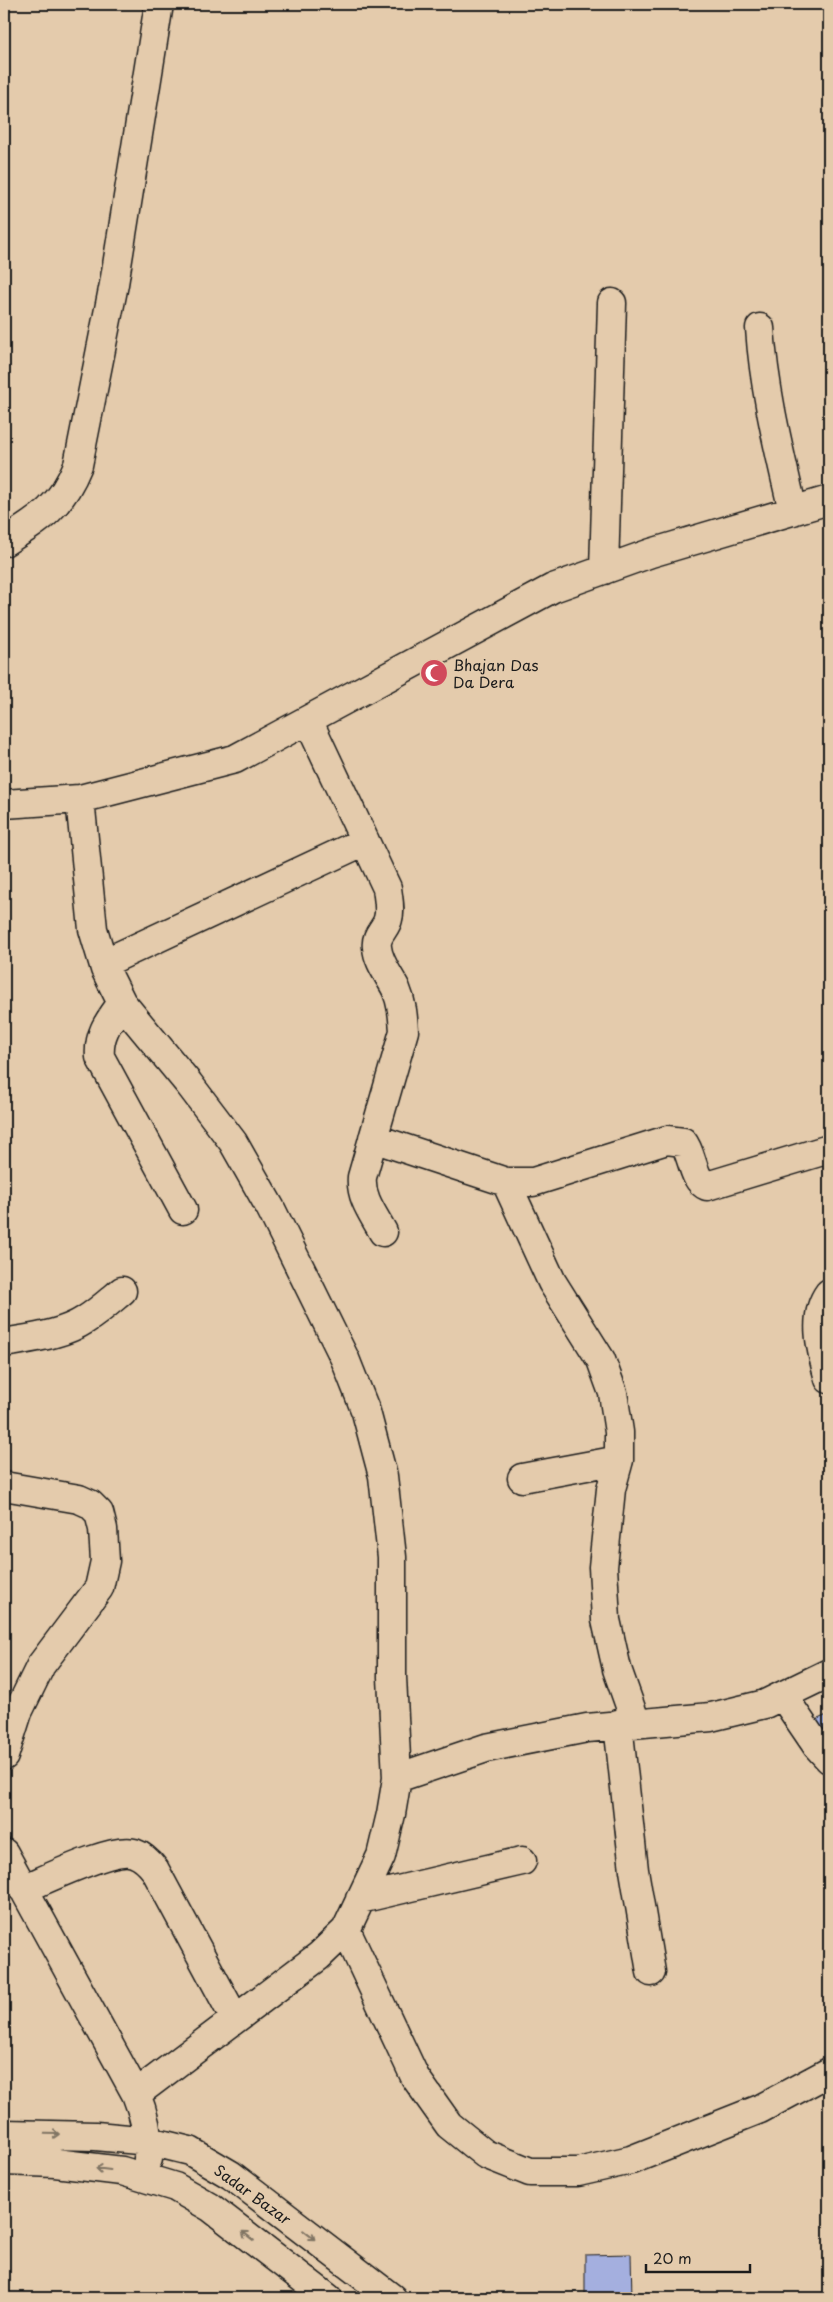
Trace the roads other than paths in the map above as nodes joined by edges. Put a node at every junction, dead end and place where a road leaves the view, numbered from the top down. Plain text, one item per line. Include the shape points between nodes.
1 (159, 4) edge
2 (612, 303) dead end
3 (760, 328) dead end
4 (829, 500) edge
5 (793, 511) junction
6 (4, 542) edge
7 (604, 570) junction
8 (308, 720) junction
9 (80, 799) junction
10 (4, 804) edge
11 (365, 841) junction
12 (104, 964) junction
13 (122, 1003) junction
14 (373, 1138) junction
15 (829, 1149) edge
16 (506, 1182) junction
17 (183, 1210) dead end
18 (383, 1232) dead end
19 (122, 1291) dead end
20 (829, 1293) edge
21 (4, 1344) edge
22 (829, 1379) edge
23 (619, 1460) junction
24 (522, 1478) dead end
25 (4, 1486) edge
26 (829, 1673) edge
27 (783, 1696) junction
28 (627, 1724) junction
29 (4, 1756) edge
30 (829, 1759) edge
31 (397, 1778) junction
32 (4, 1853) edge
33 (522, 1861) dead end
34 (23, 1889) junction
35 (360, 1899) junction
36 (346, 1930) junction
37 (651, 1972) dead end
38 (235, 2019) junction
39 (829, 2072) edge
40 (136, 2094) junction
41 (4, 2134) edge
42 (149, 2142) junction
43 (4, 2161) edge
44 (147, 2178) junction
45 (328, 2298) edge
46 (392, 2298) edge

1 - 6 street via 114,284 78,465 68,489 53,507 35,523
2 - 7 street
3 - 5 street via 767,395
4 - 5 street
5 - 7 street
7 - 8 street via 553,588
8 - 9 street via 235,759
8 - 11 street
9 - 10 street
9 - 12 street via 93,929
11 - 12 street
11 - 14 street via 387,888 388,920 376,945 403,1010 404,1031
12 - 13 street
13 - 17 street via 104,1030 99,1043 100,1057
13 - 31 street via 233,1142 271,1209 345,1359 366,1412 383,1476 392,1557 392,1677
14 - 16 street
14 - 18 street via 361,1187
15 - 16 street via 707,1186 699,1180 689,1148 683,1142 667,1140 533,1182
16 - 23 street via 552,1282 602,1360 614,1401
19 - 21 street via 85,1320 68,1328
20 - 22 street via 819,1320
23 - 24 street
23 - 28 street via 611,1489 603,1567 606,1620
25 - 29 street via 79,1499 90,1504 99,1513 105,1561 99,1588 41,1665 18,1712
26 - 27 street
27 - 28 street via 766,1704 711,1717
27 - 30 street
28 - 31 street via 587,1728 486,1748
28 - 37 street via 634,1870
31 - 35 street via 381,1856
32 - 34 street
33 - 35 street
34 - 38 street via 108,1854 133,1852 147,1860
34 - 40 street
35 - 36 street
36 - 38 street via 319,1956
36 - 39 street via 415,2077 449,2125 485,2154 530,2172 578,2172 631,2160 760,2109
38 - 40 street
40 - 42 street via 144,2113
41 -> 42 street, Sadar Bazar via 96,2136
42 - 44 street
42 -> 46 street, Sadar Bazar via 190,2151 231,2174
44 -> 43 street via 122,2171 65,2164
45 -> 44 street via 210,2207 175,2187

